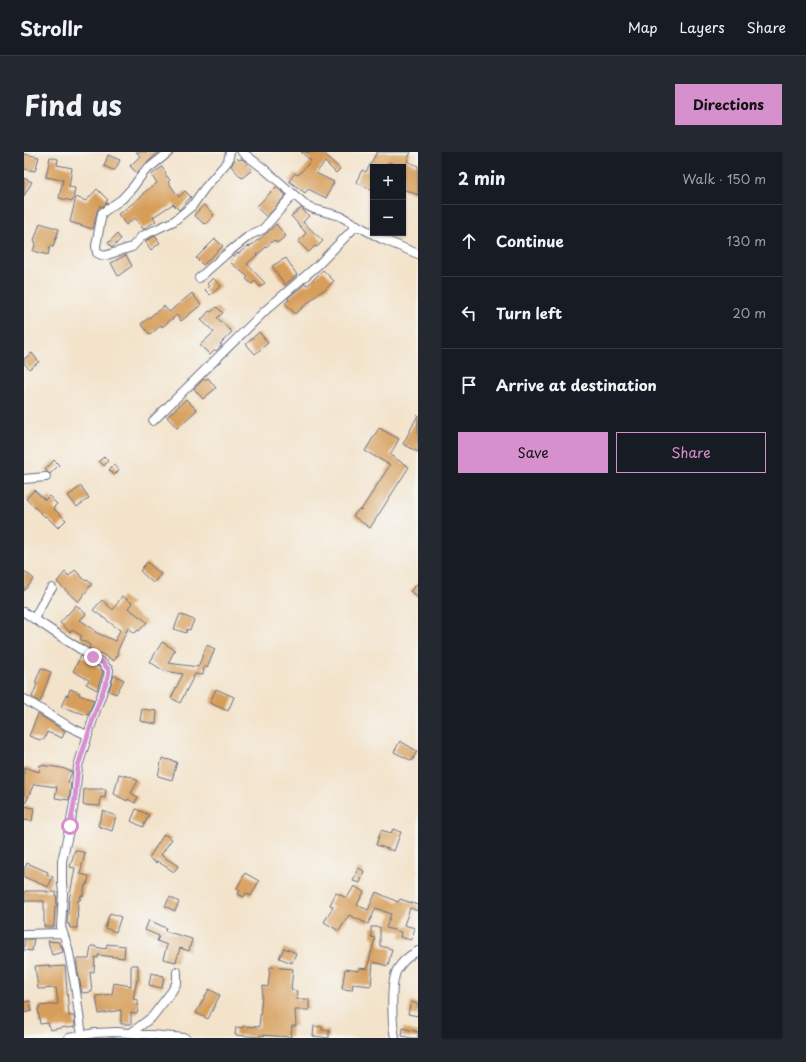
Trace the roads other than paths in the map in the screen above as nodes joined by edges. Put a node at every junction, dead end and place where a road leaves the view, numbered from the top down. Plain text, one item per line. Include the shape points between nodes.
1 (169, 152) edge
2 (230, 152) edge
3 (242, 152) edge
4 (252, 155) edge
5 (293, 195) junction
6 (357, 225) junction
7 (418, 254) edge
8 (199, 278) dead end
9 (153, 421) dead end
10 (46, 477) dead end
11 (24, 479) edge
12 (52, 588) dead end
13 (24, 612) edge
14 (34, 619) junction
15 (24, 700) edge
16 (87, 735) junction
17 (24, 934) edge
18 (62, 934) junction
19 (418, 951) edge
20 (177, 972) dead end
21 (131, 1034) junction
22 (82, 1036) junction
23 (69, 1038) edge
24 (185, 1038) edge
25 (395, 1038) edge

1 - 2 street via 144,172 122,199 102,213 97,253 104,256 132,247 142,236 174,221 192,206 228,161
3 - 4 street
4 - 5 street
5 - 6 street via 314,209 340,216
5 - 8 street via 263,228 246,238
6 - 7 street
6 - 9 street
10 - 11 street
12 - 14 street
13 - 14 street
14 - 16 street via 102,662 109,670
15 - 16 street
16 - 18 street via 78,766 75,798 62,861
17 - 18 street
18 - 22 street via 68,948
19 - 25 street via 403,962 395,976 392,1006
20 - 21 street via 177,982 172,991 152,1017
21 - 22 street via 117,1032
21 - 24 street
22 - 23 street

